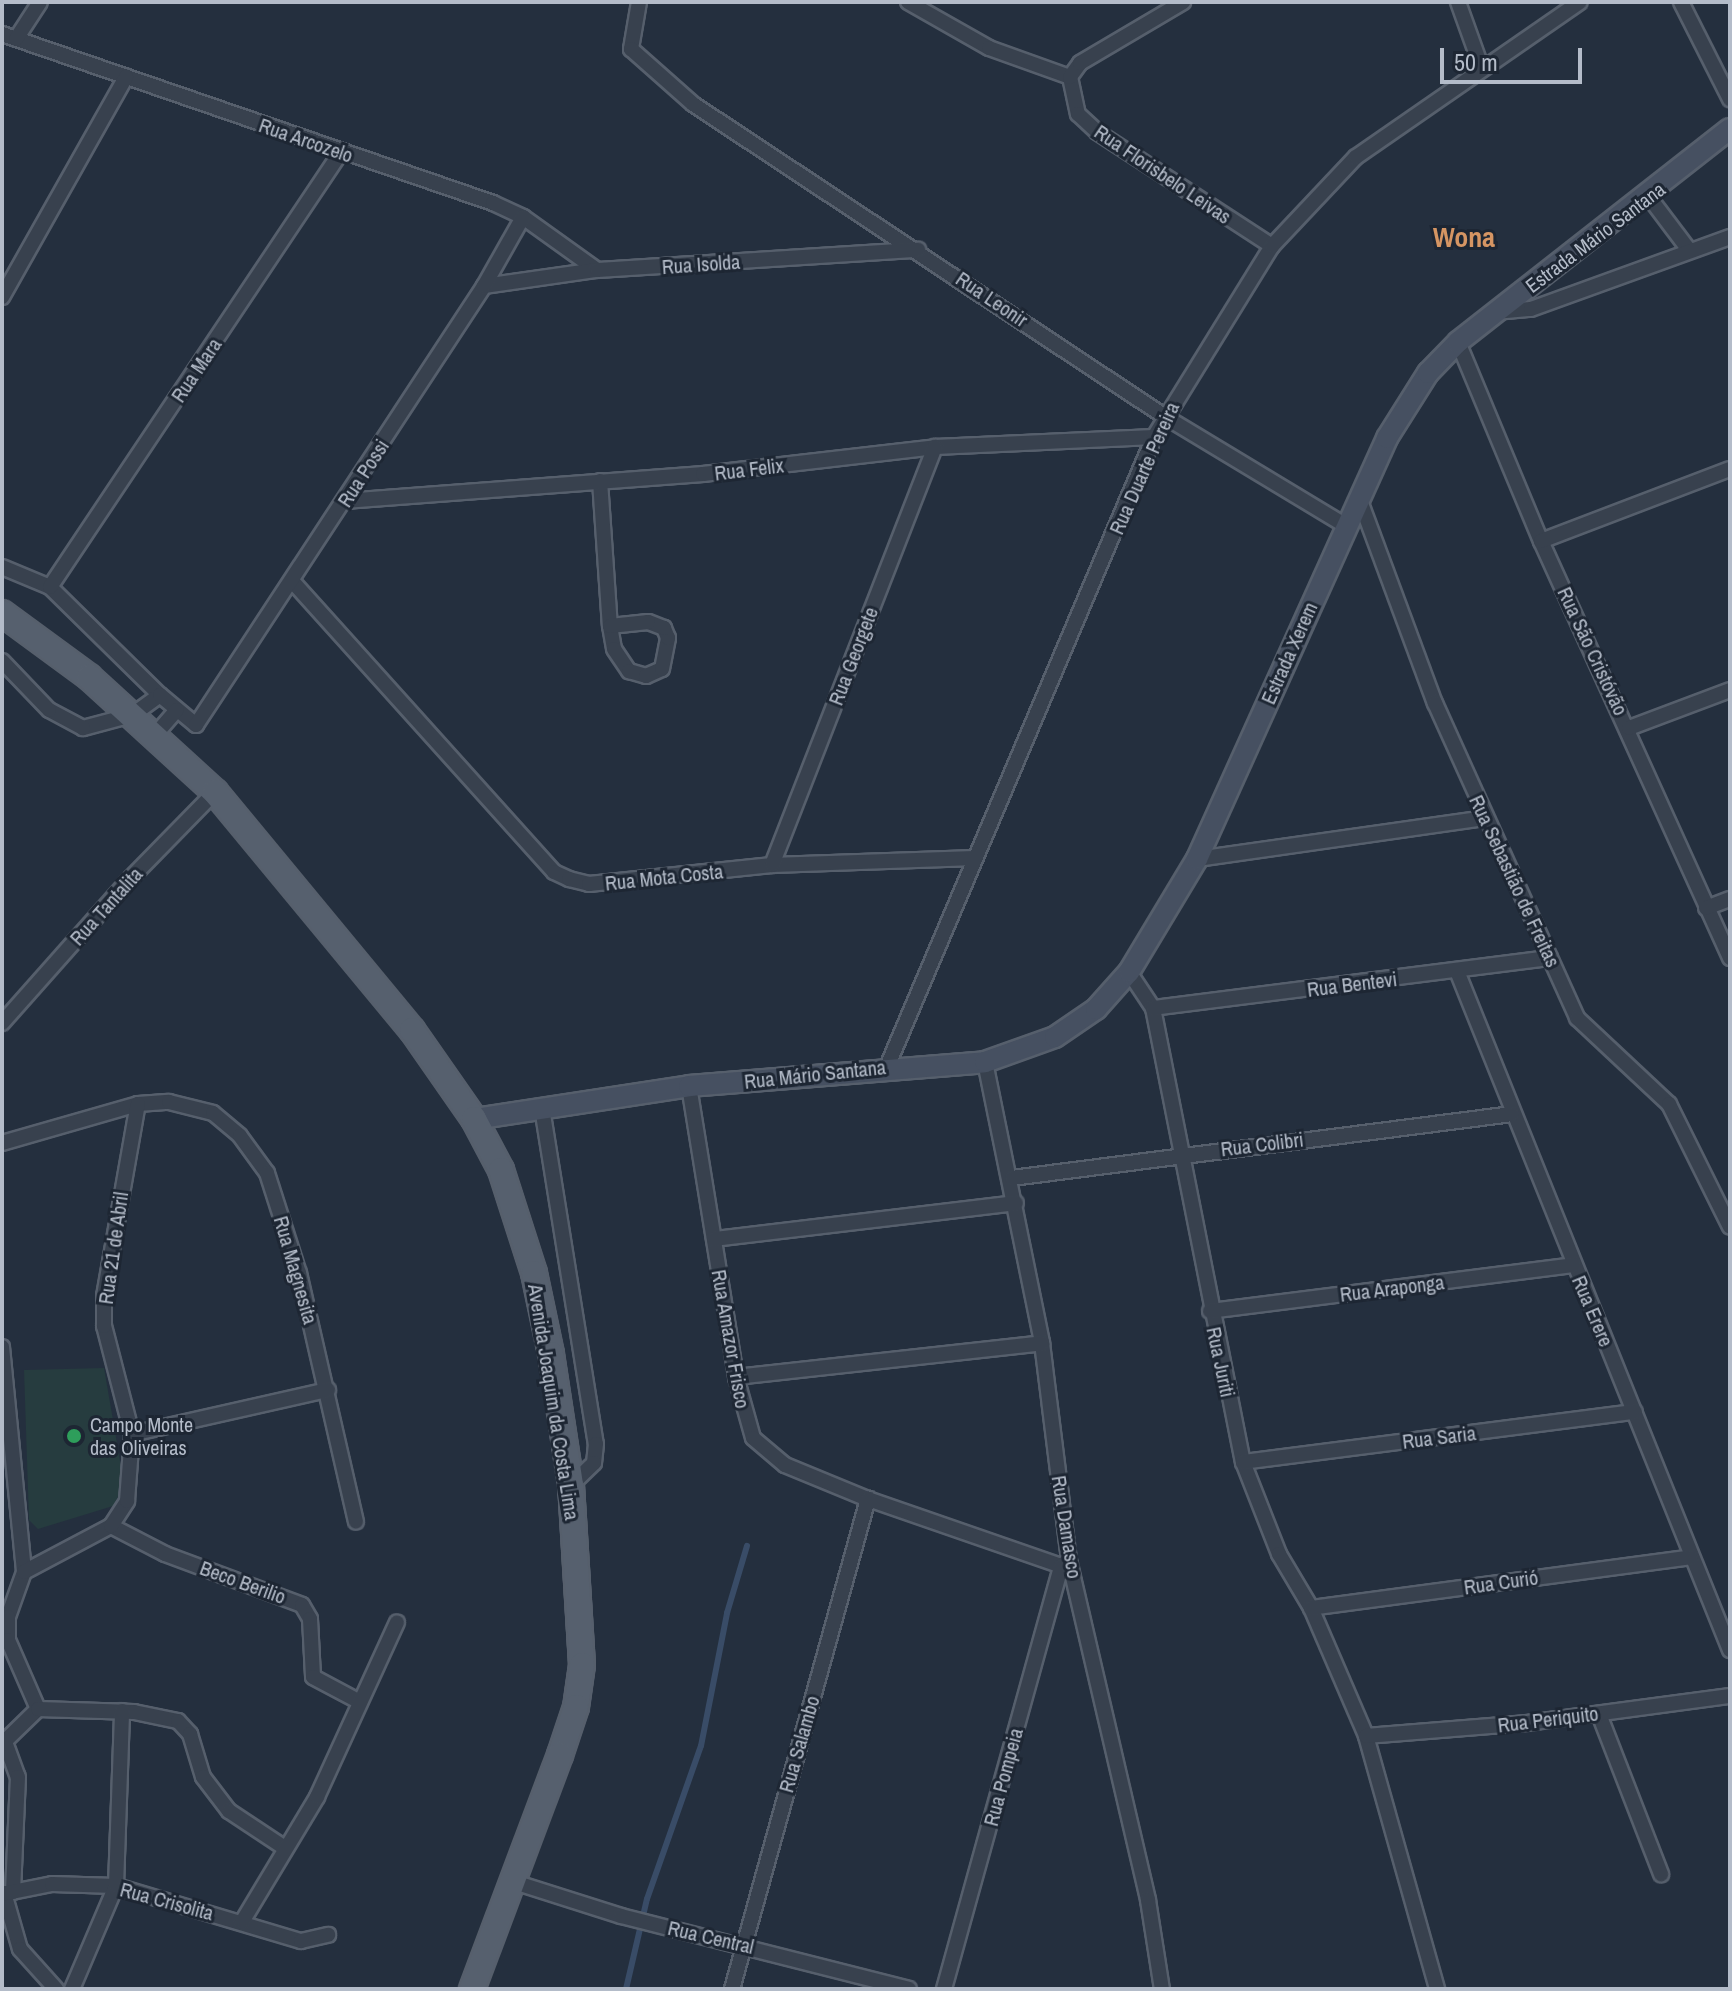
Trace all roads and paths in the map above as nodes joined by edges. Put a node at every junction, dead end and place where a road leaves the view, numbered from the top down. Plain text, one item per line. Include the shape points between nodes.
1 (40, 2) edge
2 (639, 2) edge
3 (908, 2) edge
4 (1183, 2) edge
5 (1458, 2) edge
6 (1580, 2) edge
7 (1681, 2) edge
8 (9, 37) edge
9 (1482, 69) junction
10 (126, 77) junction
11 (1070, 77) junction
12 (1730, 99) edge
13 (1730, 129) edge
14 (341, 152) junction
15 (1649, 197) junction
16 (523, 217) junction
17 (1730, 237) edge
18 (1272, 246) junction
19 (918, 250) junction
20 (1689, 250) junction
21 (597, 270) junction
22 (484, 286) junction
23 (2, 297) edge
24 (1495, 312) junction
25 (1458, 342) junction
26 (1164, 416) junction
27 (1154, 437) junction
28 (935, 447) junction
29 (1730, 469) edge
30 (600, 481) junction
31 (1359, 498) junction
32 (345, 501) junction
33 (1346, 526) junction
34 (1541, 541) junction
35 (2, 567) edge
36 (293, 582) junction
37 (50, 587) junction
38 (2, 613) edge
39 (610, 626) junction
40 (3, 664) edge
41 (1730, 690) edge
42 (160, 695) junction
43 (177, 710) junction
44 (132, 715) junction
45 (1629, 728) junction
46 (155, 735) junction
47 (215, 792) junction
48 (1486, 818) junction
49 (975, 858) junction
50 (1197, 859) junction
51 (772, 865) junction
52 (1730, 899) edge
53 (1706, 908) junction
54 (1550, 958) junction
55 (1730, 958) edge
56 (1457, 971) junction
57 (1129, 972) junction
58 (1153, 1008) junction
59 (2, 1023) edge
60 (985, 1062) junction
61 (887, 1067) junction
62 (689, 1086) junction
63 (138, 1104) junction
64 (542, 1108) junction
65 (1512, 1114) junction
66 (474, 1119) junction
67 (2, 1143) edge
68 (1184, 1153) junction
69 (1012, 1178) junction
70 (1016, 1203) junction
71 (1730, 1227) edge
72 (714, 1239) junction
73 (1574, 1265) junction
74 (1210, 1311) junction
75 (1042, 1343) junction
76 (2, 1347) edge
77 (736, 1377) junction
78 (328, 1390) junction
79 (1635, 1412) junction
80 (132, 1434) junction
81 (1243, 1462) junction
82 (571, 1485) junction
83 (868, 1499) junction
84 (356, 1522) dead end
85 (111, 1526) junction
86 (1691, 1557) junction
87 (1065, 1563) junction
88 (24, 1572) junction
89 (1311, 1608) junction
90 (397, 1622) dead end
91 (1730, 1650) edge
92 (1730, 1696) edge
93 (360, 1702) junction
94 (38, 1709) junction
95 (122, 1711) junction
96 (1599, 1714) junction
97 (1366, 1736) junction
98 (4, 1743) edge
99 (285, 1848) junction
100 (1661, 1874) dead end
101 (514, 1882) junction
102 (116, 1886) junction
103 (6, 1893) edge
104 (242, 1922) junction
105 (328, 1935) dead end
106 (743, 1944) junction
107 (56, 1989) edge
108 (72, 1989) edge
109 (472, 1989) edge
110 (732, 1989) edge
111 (909, 1989) edge
112 (944, 1989) edge
113 (1162, 1989) edge
114 (1437, 1989) edge

1 - 8 street
2 - 19 street, Rua Leonir via 631,43 644,64 754,146
3 - 11 street via 989,48
4 - 11 street via 1080,63
5 - 9 street
6 - 9 street, Rua Duarte Pereira
7 - 12 street
8 - 10 street, Rua Arcozelo
9 - 18 street, Rua Duarte Pereira via 1356,157
10 - 14 street, Rua Arcozelo
10 - 23 street
11 - 18 street, Rua Florisbelo Leivas via 1078,114 1097,132
13 - 15 street, Estrada Mário Santana
14 - 16 street, Rua Arcozelo
14 - 37 street, Rua Mara
15 - 20 street
15 - 24 street, Estrada Mário Santana
16 - 21 street, Rua Arcozelo
16 - 22 street, Rua Possi
17 - 20 street
18 - 26 street, Rua Duarte Pereira
19 - 21 street, Rua Isolda
19 - 26 street, Rua Leonir
20 - 24 street via 1531,309
21 - 22 street, Rua Isolda
22 - 32 street, Rua Possi
24 - 25 street, Estrada Mário Santana
25 - 31 street, Estrada Xerem via 1407,403
25 - 34 street, Rua São Cristóvão
26 - 27 street, Rua Duarte Pereira
26 - 33 street, Rua Leonir
27 - 28 street, Rua Felix
27 - 49 street, Rua Duarte Pereira
28 - 30 street, Rua Felix
28 - 51 street, Rua Georgete
29 - 34 street
30 - 32 street, Rua Felix
30 - 39 street
31 - 33 street, Estrada Xerem
31 - 48 street, Rua Sebastião de Freitas via 1435,703
32 - 36 street, Rua Possi
33 - 50 street, Estrada Xerem
34 - 45 street, Rua São Cristóvão
35 - 37 street
36 - 43 street, Rua Possi via 196,725
36 - 51 street, Rua Mota Costa via 554,872 589,884
37 - 42 street
38 - 44 main road, Avenida Joaquim da Costa Lima
39 - 39 street via 614,649 629,671 646,676 662,669 668,638 664,628 648,622
40 - 44 street via 49,710 83,728
41 - 45 street
42 - 43 street
42 - 44 street
43 - 46 street
44 - 46 main road, Avenida Joaquim da Costa Lima
45 - 53 street, Rua São Cristóvão
46 - 47 main road, Avenida Joaquim da Costa Lima
47 - 59 street, Rua Tantalita
47 - 66 main road, Avenida Joaquim da Costa Lima via 412,1030
48 - 50 street
48 - 54 street, Rua Sebastião de Freitas
49 - 51 street, Rua Mota Costa
49 - 61 street, Rua Duarte Pereira
50 - 57 street, Estrada Xerem
52 - 53 street
53 - 55 street, Rua São Cristóvão
54 - 56 street, Rua Bentevi
54 - 71 street, Rua Sebastião de Freitas via 1577,1018 1669,1104
56 - 58 street, Rua Bentevi
56 - 65 street, Rua Erere
57 - 58 street, Rua Juriti
57 - 60 street, Rua Mário Santana via 1075,1025 1033,1047
58 - 68 street, Rua Juriti
60 - 61 street, Rua Mário Santana
60 - 69 street, Rua Damasco
61 - 62 street, Rua Mário Santana
62 - 64 street, Rua Mário Santana
62 - 72 street, Rua Amazor Frisco
63 - 67 street, Rua Magnesita
63 - 78 street, Rua Magnesita via 192,1104 213,1113 240,1136 267,1173
63 - 80 street, Rua 21 de Abril via 104,1296 104,1326
64 - 66 street, Rua Mário Santana
64 - 82 street via 596,1444 594,1463
65 - 68 street, Rua Colibri
65 - 73 street, Rua Erere
66 - 82 main road, Avenida Joaquim da Costa Lima via 501,1170 534,1273
68 - 69 street, Rua Colibri
68 - 74 street, Rua Juriti
69 - 70 street, Rua Damasco
70 - 72 street
70 - 75 street, Rua Damasco
72 - 77 street, Rua Amazor Frisco
73 - 74 street, Rua Araponga
73 - 79 street, Rua Erere
74 - 81 street, Rua Juriti
75 - 77 street
75 - 87 street, Rua Damasco
76 - 88 street
77 - 83 street, Rua Amazor Frisco via 746,1424 762,1449 785,1465
78 - 80 street
78 - 84 street, Rua Magnesita
79 - 81 street, Rua Saria
79 - 86 street, Rua Erere
80 - 85 street, Rua 21 de Abril via 127,1501
81 - 89 street, Rua Juriti via 1279,1554
82 - 101 main road, Avenida Joaquim da Costa Lima via 580,1679 568,1731
83 - 87 street, Rua Amazor Frisco
83 - 106 street, Rua Salambo
85 - 88 street
85 - 93 street, Beco Berilio via 165,1554 302,1605 310,1619 313,1677
86 - 89 street, Rua Curió
86 - 91 street, Rua Erere
87 - 112 street, Rua Pompeia
87 - 113 street, Rua Damasco via 1148,1900
88 - 94 street via 8,1617 8,1640
89 - 97 street, Rua Juriti
90 - 93 street
92 - 96 street, Rua Periquito
93 - 99 street via 317,1797
94 - 95 street
94 - 98 street
95 - 99 street via 160,1716 186,1727 203,1777 229,1811
95 - 102 street
96 - 97 street, Rua Periquito
96 - 100 street
97 - 114 street
98 - 103 street via 18,1777
99 - 104 street
101 - 106 street, Rua Central via 621,1916
101 - 109 main road, Avenida Joaquim da Costa Lima
102 - 103 street, Rua Crisolita via 52,1884
102 - 104 street, Rua Crisolita
102 - 108 street
103 - 107 street via 20,1949
104 - 105 street, Rua Crisolita via 301,1941
106 - 110 street, Rua Salambo
106 - 111 street, Rua Central

